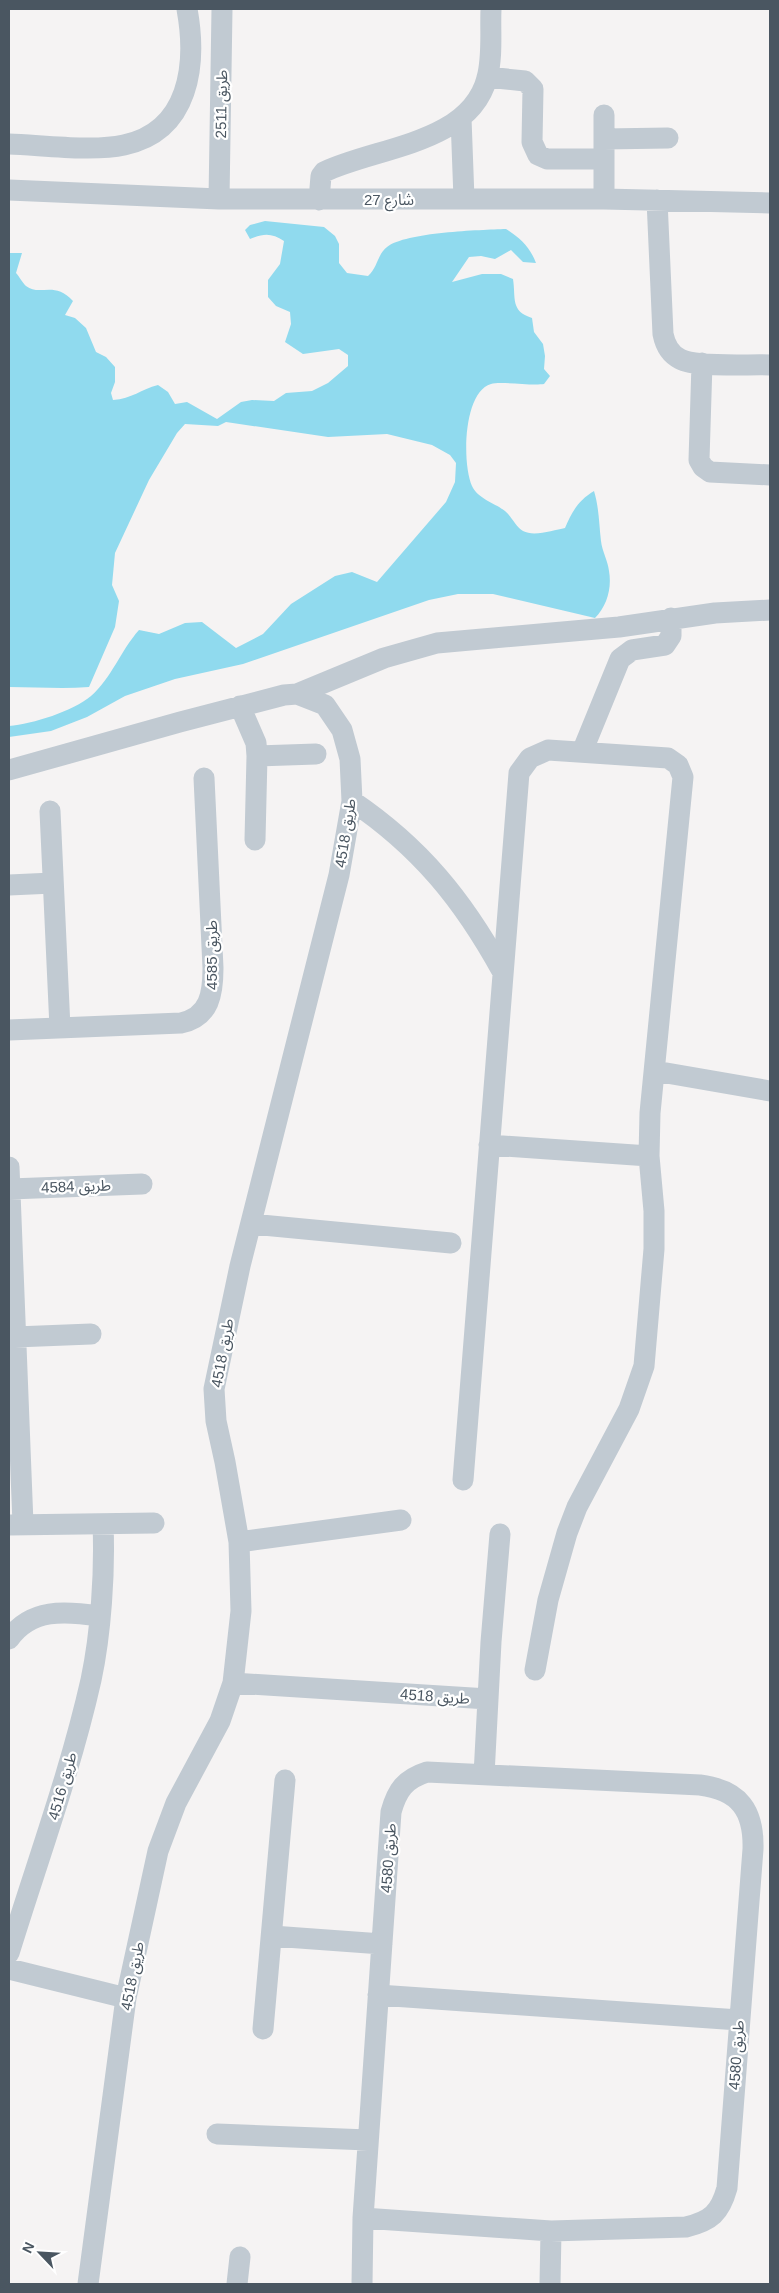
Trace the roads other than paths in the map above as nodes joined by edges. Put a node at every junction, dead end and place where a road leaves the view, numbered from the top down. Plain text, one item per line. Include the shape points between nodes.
1 (187, 9) edge
2 (222, 9) edge
3 (491, 9) edge
4 (487, 77) junction
5 (604, 115) dead end
6 (461, 118) junction
7 (668, 138) dead end
8 (9, 144) edge
9 (604, 149) junction
10 (9, 190) edge
11 (219, 199) junction
12 (464, 199) junction
13 (604, 199) junction
14 (319, 200) junction
15 (657, 200) junction
16 (770, 203) edge
17 (702, 363) junction
18 (770, 364) edge
19 (770, 475) edge
20 (770, 610) edge
21 (671, 618) junction
22 (297, 694) junction
23 (240, 706) junction
24 (582, 752) junction
25 (316, 754) dead end
26 (258, 756) junction
27 (9, 770) edge
28 (204, 778) dead end
29 (352, 801) junction
30 (50, 811) dead end
31 (255, 840) dead end
32 (53, 883) junction
33 (9, 885) edge
34 (502, 971) junction
35 (60, 1028) junction
36 (9, 1030) edge
37 (655, 1071) junction
38 (770, 1091) edge
39 (489, 1145) junction
40 (650, 1156) junction
41 (9, 1167) edge
42 (142, 1184) dead end
43 (10, 1188) edge
44 (251, 1224) junction
45 (451, 1243) dead end
46 (91, 1334) dead end
47 (15, 1337) junction
48 (463, 1480) dead end
49 (401, 1520) dead end
50 (154, 1523) dead end
51 (16, 1524) edge
52 (104, 1524) junction
53 (500, 1534) dead end
54 (239, 1542) junction
55 (100, 1616) junction
56 (9, 1639) edge
57 (535, 1670) dead end
58 (233, 1683) junction
59 (488, 1699) junction
60 (484, 1776) junction
61 (285, 1780) dead end
62 (272, 1936) junction
63 (382, 1944) junction
64 (9, 1954) edge
65 (9, 1969) edge
66 (378, 1995) junction
67 (126, 1998) junction
68 (739, 2020) junction
69 (263, 2029) dead end
70 (217, 2134) dead end
71 (368, 2140) junction
72 (363, 2218) junction
73 (551, 2231) junction
74 (240, 2257) dead end
75 (88, 2284) edge
76 (237, 2284) edge
77 (362, 2284) edge
78 (550, 2284) edge

1 - 8 street via 192,47 188,81 175,110 153,132 139,140 108,148
2 - 11 street, طريق 2511
3 - 4 street
4 - 6 street via 479,98
4 - 9 street via 525,81 533,89 532,142 538,155 547,159
5 - 9 street
6 - 12 street
6 - 14 street via 429,136 324,172
7 - 9 street
9 - 13 street
10 - 11 street, شارع 27
11 - 14 street, شارع 27
12 - 13 street, شارع 27
12 - 14 street, شارع 27
13 - 15 street, شارع 27
15 - 16 street, شارع 27
15 - 17 street via 665,342 680,359
17 - 18 street
17 - 19 street via 699,460 703,467 710,472
20 - 21 street
21 - 22 street via 619,627 437,643 384,658
21 - 24 street via 671,636 665,645 632,650 620,659
22 - 23 street, طريق 4518
22 - 29 street, طريق 4518 via 325,704 342,730 350,759
23 - 26 street via 256,743
23 - 27 street, طريق 4518
24 - 34 street via 557,749 538,752 519,773
24 - 37 street via 668,758 681,771
25 - 26 street
26 - 31 street
28 - 35 street, طريق 4585 via 213,968 210,1002 197,1017 181,1023
29 - 34 street via 384,823 430,868 470,917
29 - 44 street, طريق 4518 via 339,875
30 - 32 street
32 - 33 street
32 - 35 street
34 - 39 street
35 - 36 street, طريق 4585
37 - 38 street
37 - 40 street via 650,1113
39 - 40 street
39 - 48 street
40 - 57 street via 654,1249 644,1366 629,1408 577,1507 567,1533 548,1600
41 - 43 street
42 - 43 street, طريق 4584
43 - 47 street
44 - 45 street
44 - 54 street, طريق 4518 via 214,1389 216,1421
46 - 47 street
47 - 51 street
49 - 54 street
50 - 52 street
51 - 52 street
52 - 55 street, طريق 4516
53 - 59 street
54 - 58 street, طريق 4518 via 241,1611
55 - 56 street via 67,1612 46,1614 17,1628
55 - 64 street, طريق 4516 via 92,1678 53,1818
58 - 59 street, طريق 4518
58 - 67 street, طريق 4518 via 220,1721 165,1826
59 - 60 street
60 - 63 street, طريق 4580 via 426,1772 403,1784 395,1796 391,1812
60 - 68 street, طريق 4580 via 700,1785 726,1791 738,1799 748,1814 753,1831
61 - 62 street
62 - 63 street
62 - 69 street
63 - 66 street, طريق 4580
65 - 67 street
66 - 68 street
66 - 71 street, طريق 4580
67 - 75 street, طريق 4518
68 - 73 street, طريق 4580 via 727,2188 723,2203 714,2215 701,2224 686,2227
70 - 71 street
71 - 72 street, طريق 4580
72 - 73 street, طريق 4580
72 - 77 street, طريق 4580
73 - 78 street
74 - 76 street

